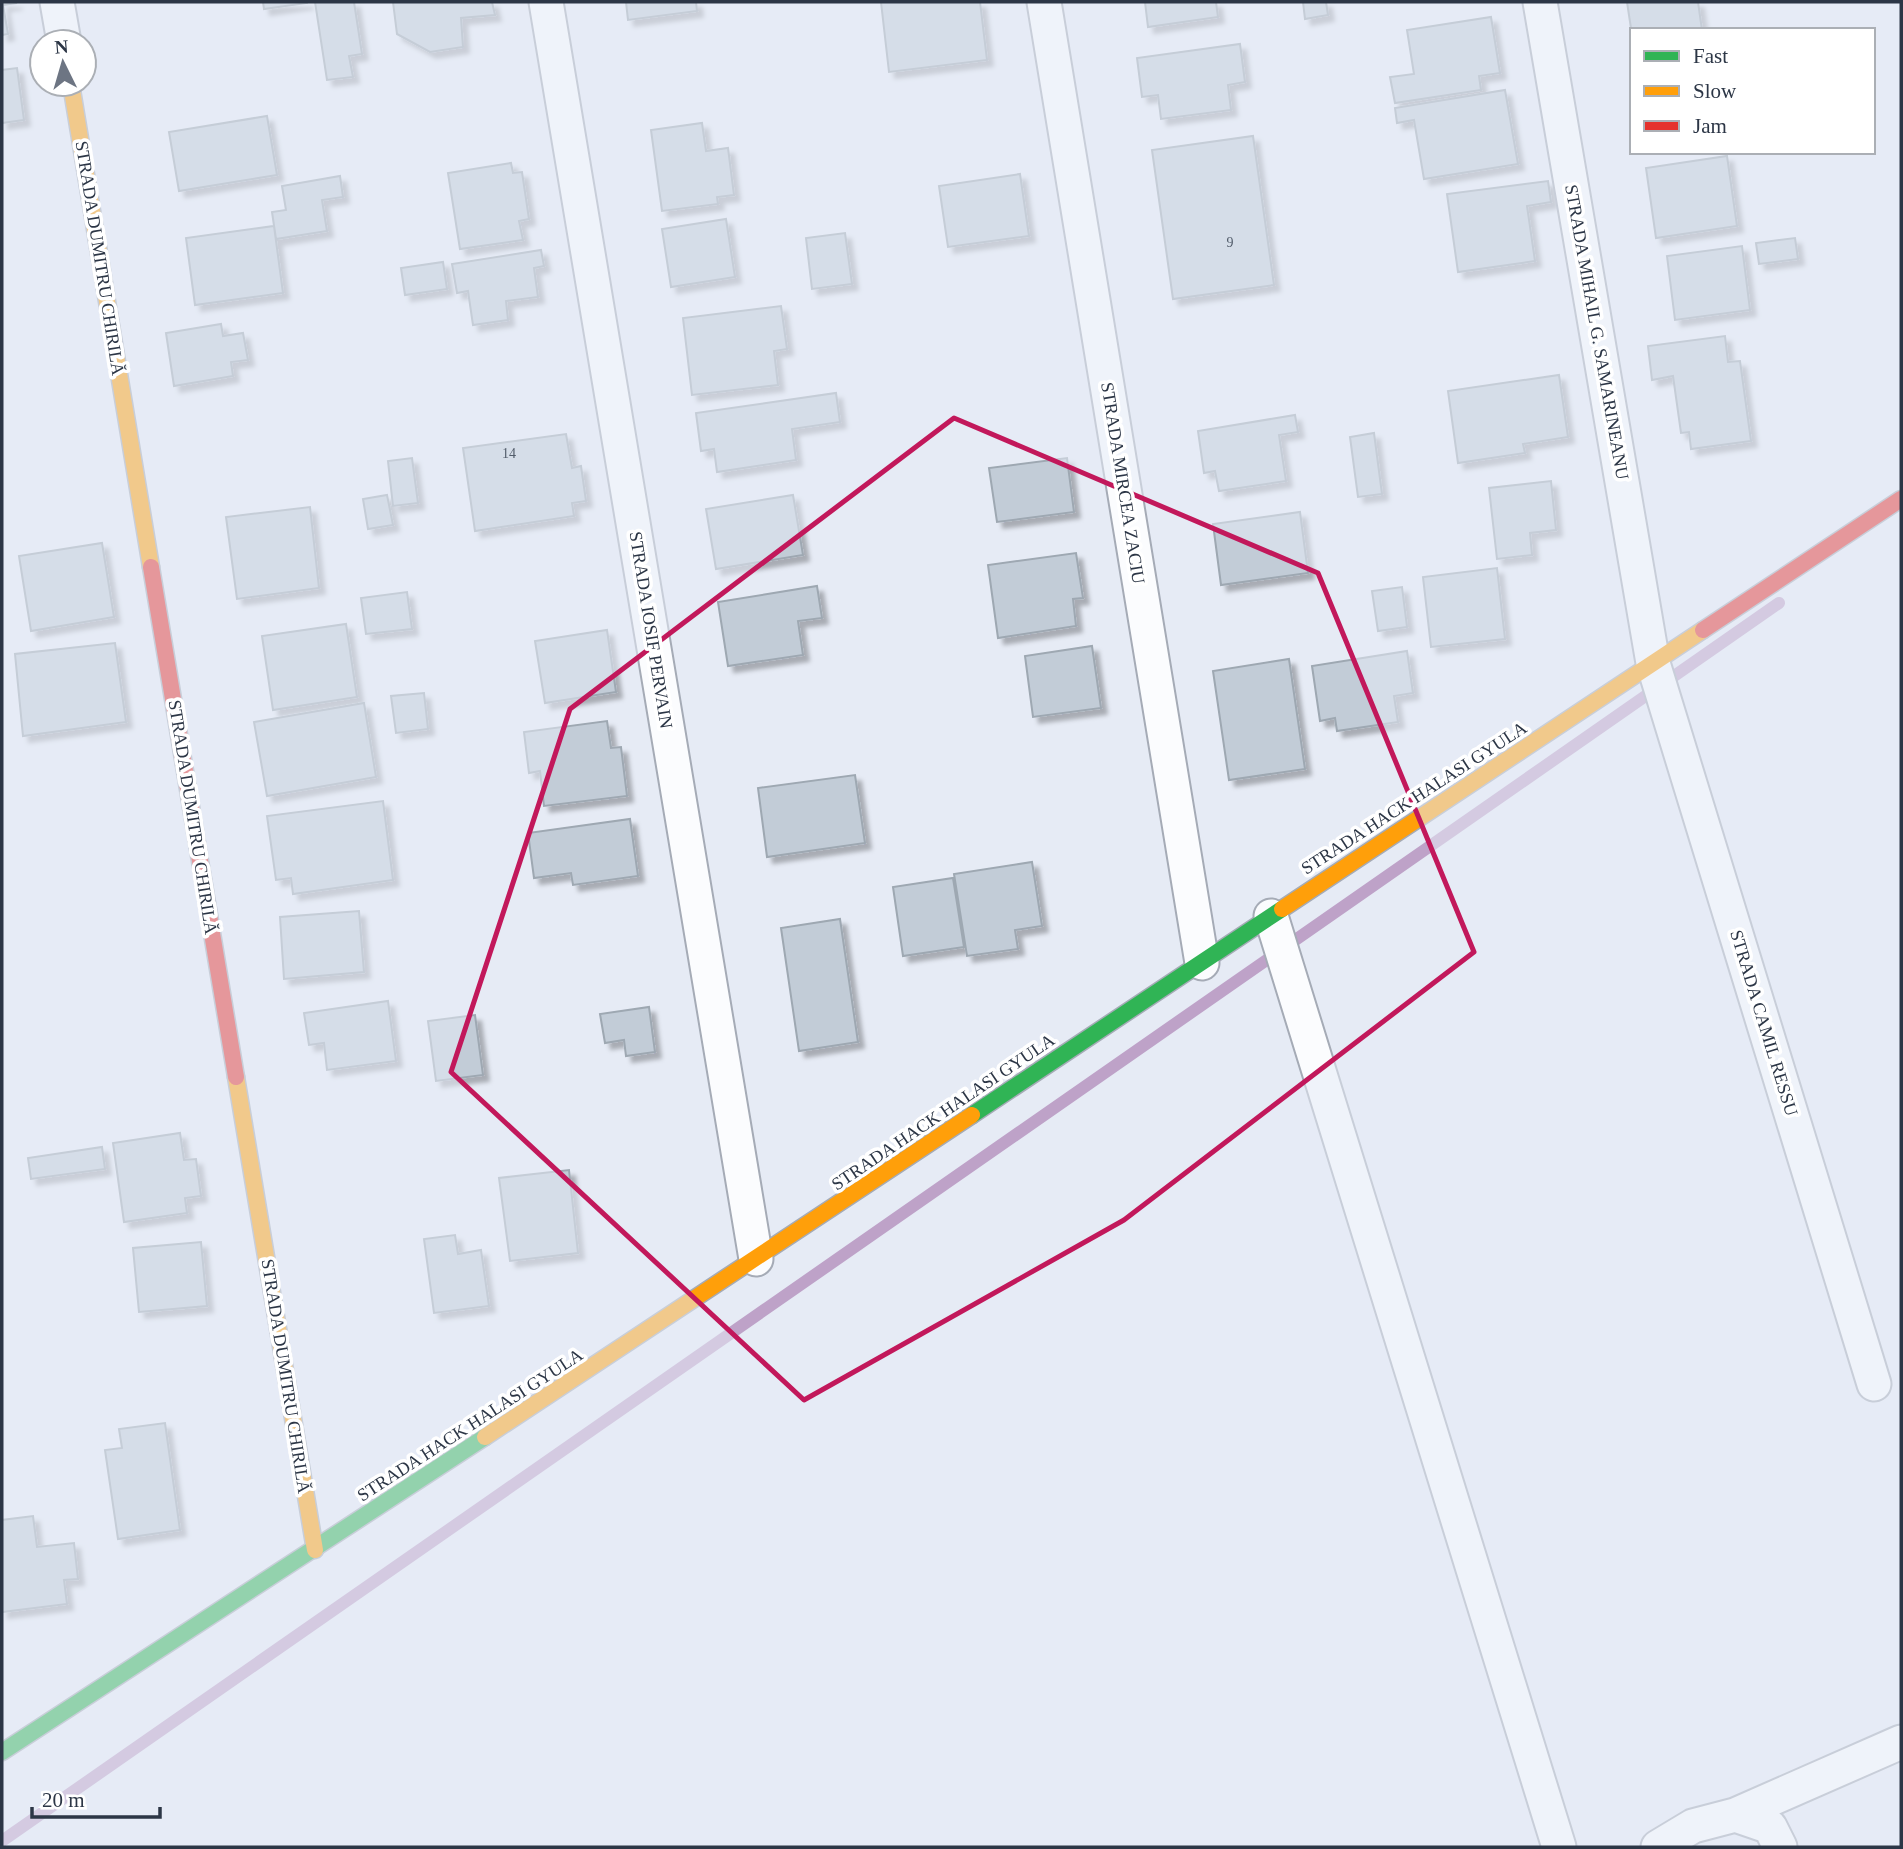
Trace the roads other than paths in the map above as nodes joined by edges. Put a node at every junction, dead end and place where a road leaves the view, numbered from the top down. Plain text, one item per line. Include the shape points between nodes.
1 (57, 2) edge
2 (546, 2) edge
3 (1044, 2) edge
4 (1540, 2) edge
5 (62, 28) edge
6 (73, 98) edge
7 (1901, 499) edge
8 (1653, 663) junction
9 (1271, 916) junction
10 (1202, 963) junction
11 (756, 1259) junction
12 (1874, 1384) dead end
13 (315, 1550) junction
14 (1901, 1742) edge
15 (2, 1752) edge
16 (1735, 1815) junction
17 (1559, 1847) edge
18 (1658, 1847) edge
19 (1780, 1847) edge

1 - 5 street
2 - 11 street, STRADA IOSIF PERVAIN
3 - 10 street, STRADA MIRCEA ZACIU
4 - 8 street, STRADA MIHAIL G. SAMARINEANU
6 - 13 street, STRADA DUMITRU CHIRILĂ
7 - 8 street, STRADA HACK HALASI GYULA
8 - 9 street, STRADA HACK HALASI GYULA
8 - 12 street, STRADA CAMIL RESSU
9 - 10 street, STRADA HACK HALASI GYULA
9 - 17 street
10 - 11 street, STRADA HACK HALASI GYULA
11 - 13 street, STRADA HACK HALASI GYULA
13 - 15 street, STRADA HACK HALASI GYULA
14 - 16 street
16 - 18 street via 1693,1826
16 - 19 street via 1770,1827

